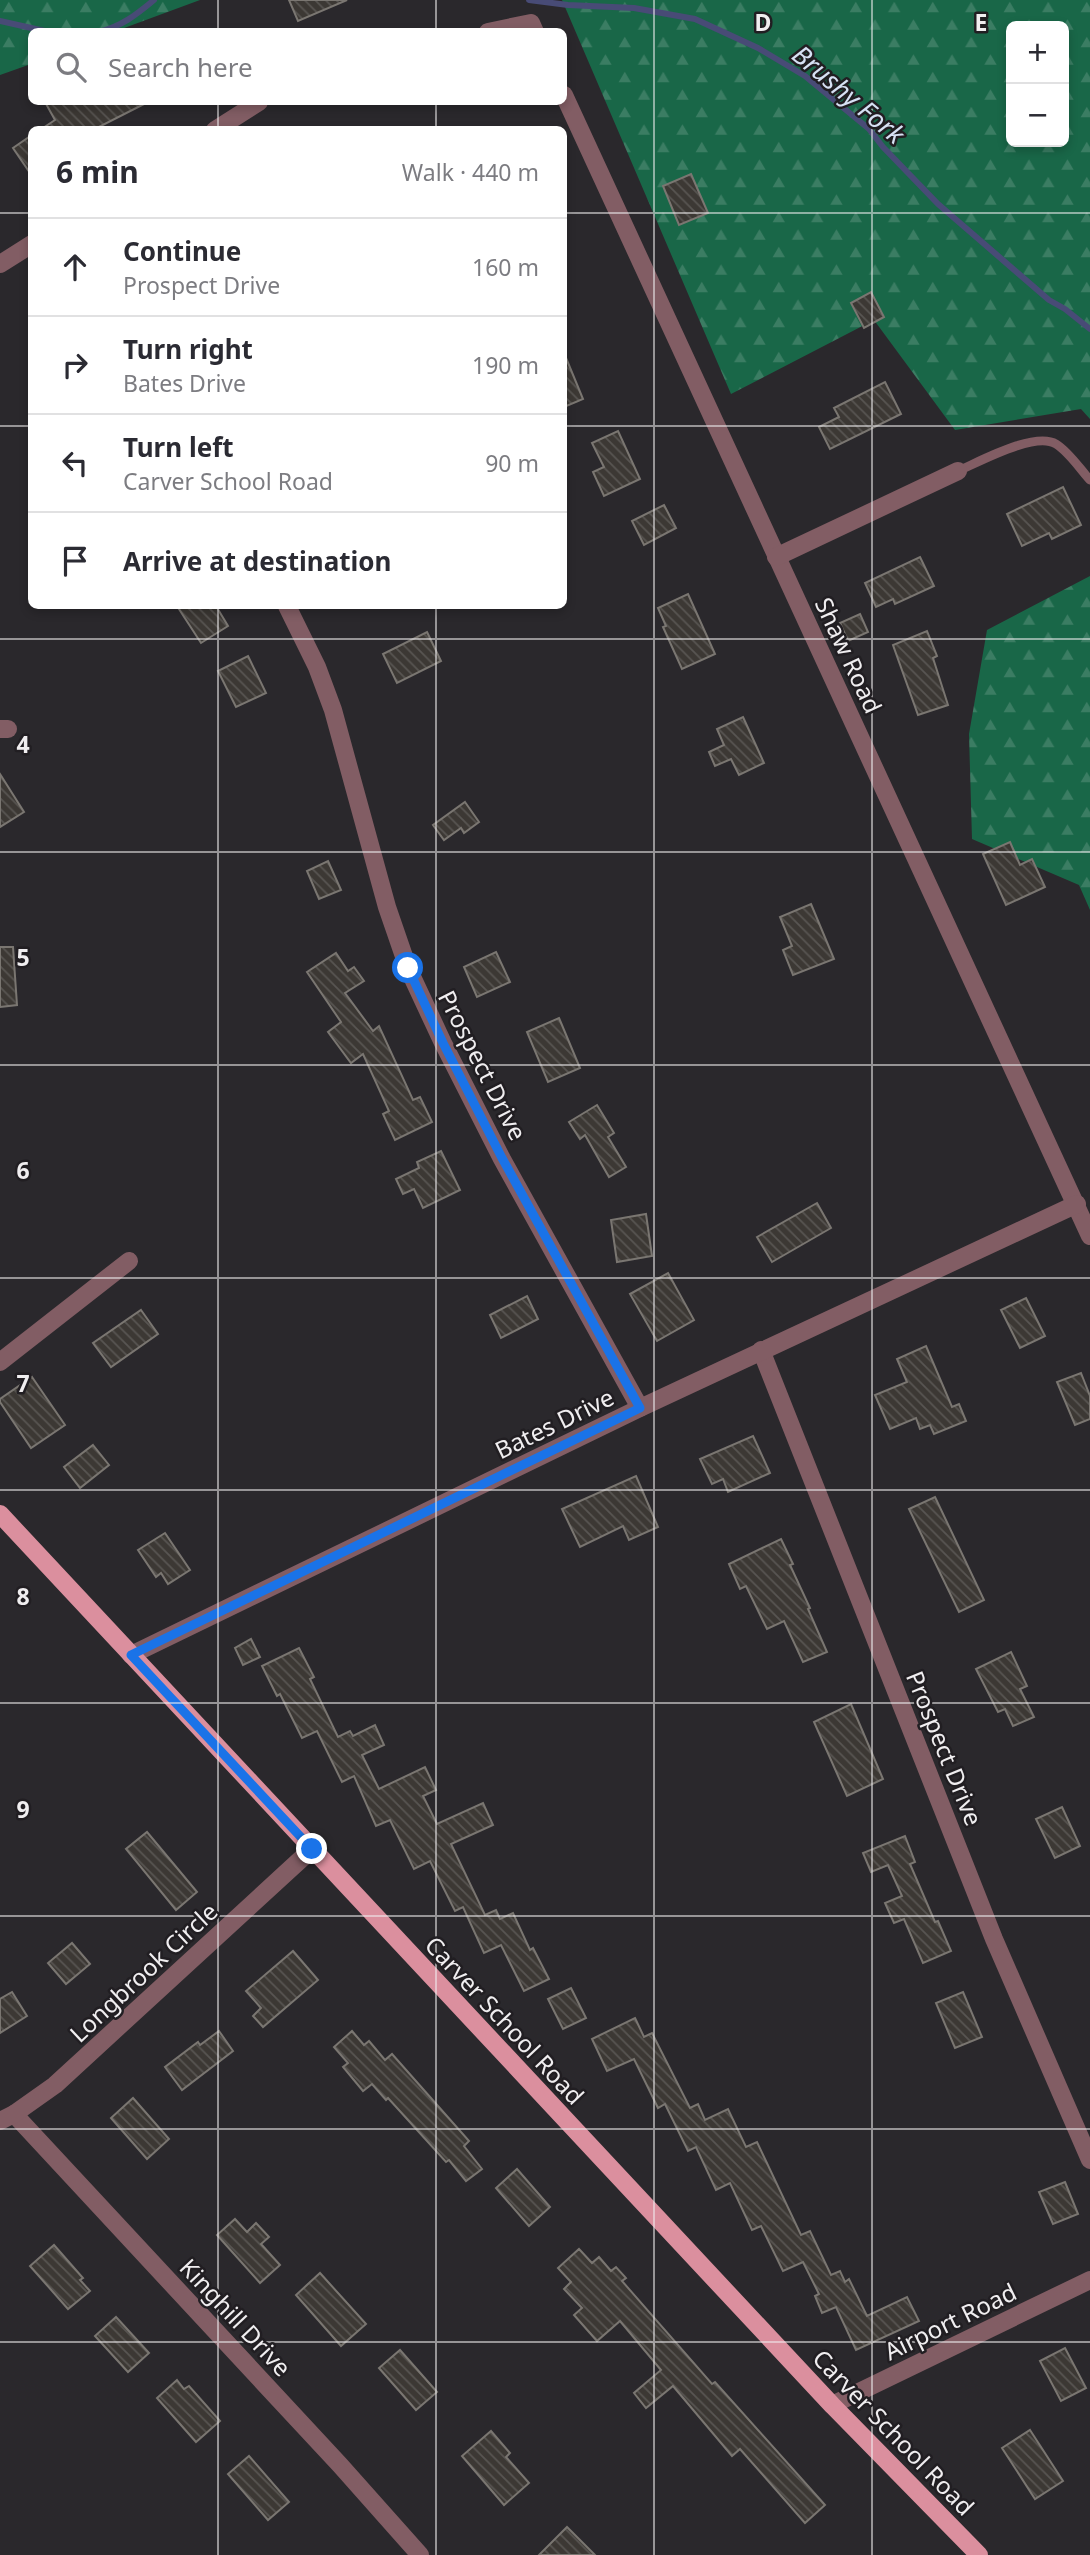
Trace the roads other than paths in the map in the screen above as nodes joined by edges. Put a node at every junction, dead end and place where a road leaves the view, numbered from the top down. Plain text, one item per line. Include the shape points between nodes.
1 (567, 101) edge
2 (254, 105) edge
3 (221, 126) edge
4 (28, 246) edge
5 (0, 264) edge
6 (958, 471) joint
7 (1090, 480) edge
8 (776, 557) junction
9 (288, 609) edge
10 (1077, 1204) junction
11 (1090, 1237) edge
12 (129, 1261) dead end
13 (761, 1350) junction
14 (0, 1362) edge
15 (640, 1408) junction
16 (0, 1514) edge
17 (131, 1655) junction
18 (312, 1849) junction
19 (7, 2118) edge
20 (1090, 2160) edge
21 (1090, 2280) edge
22 (831, 2405) junction
23 (420, 2555) edge
24 (979, 2555) edge

1 - 8 street, Shaw Road
2 - 3 street
4 - 5 street
6 - 7 lane via 1040,441 1053,442
6 - 8 street
8 - 10 street, Shaw Road
9 - 15 street, Prospect Drive via 333,710 408,968 502,1158
10 - 11 street, Shaw Road
10 - 13 street, Bates Drive
12 - 14 street
13 - 15 street, Bates Drive
13 - 20 street, Prospect Drive via 994,1939
15 - 17 street, Bates Drive
16 - 17 main road, Carver School Road
17 - 18 main road, Carver School Road
18 - 19 street, Longbrook Circle via 92,2053
18 - 22 main road, Carver School Road
19 - 23 street, Kinghill Drive via 340,2465
21 - 22 street, Airport Road
22 - 24 main road, Carver School Road

